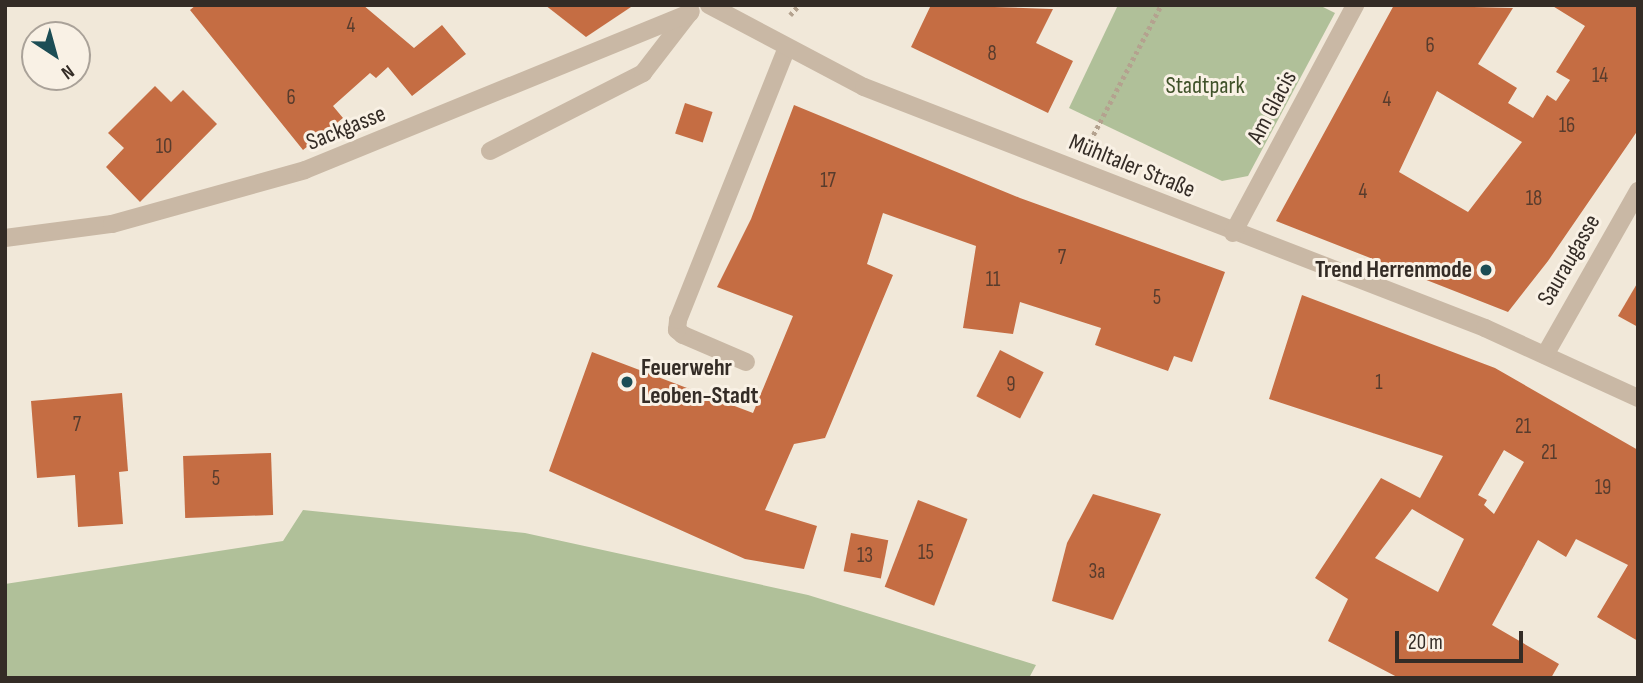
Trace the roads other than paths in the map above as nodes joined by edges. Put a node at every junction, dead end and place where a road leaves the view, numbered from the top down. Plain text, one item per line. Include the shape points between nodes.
1 (709, 5) edge
2 (1355, 5) edge
3 (692, 9) edge
4 (787, 48) junction
5 (491, 151) dead end
6 (1638, 191) edge
7 (1233, 233) junction
8 (5, 238) edge
9 (1545, 355) junction
10 (746, 362) dead end
11 (1638, 398) edge

1 - 4 street, Mühltaler Straße
2 - 7 street, Am Glacis
3 - 5 street, Sackgasse via 643,73
3 - 8 street, Sackgasse via 305,170 112,224
4 - 7 street, Mühltaler Straße via 864,87
4 - 10 street via 678,320 677,330 683,335
6 - 9 street, Sauraugasse
7 - 9 street, Mühltaler Straße
9 - 11 street, Mühltaler Straße

